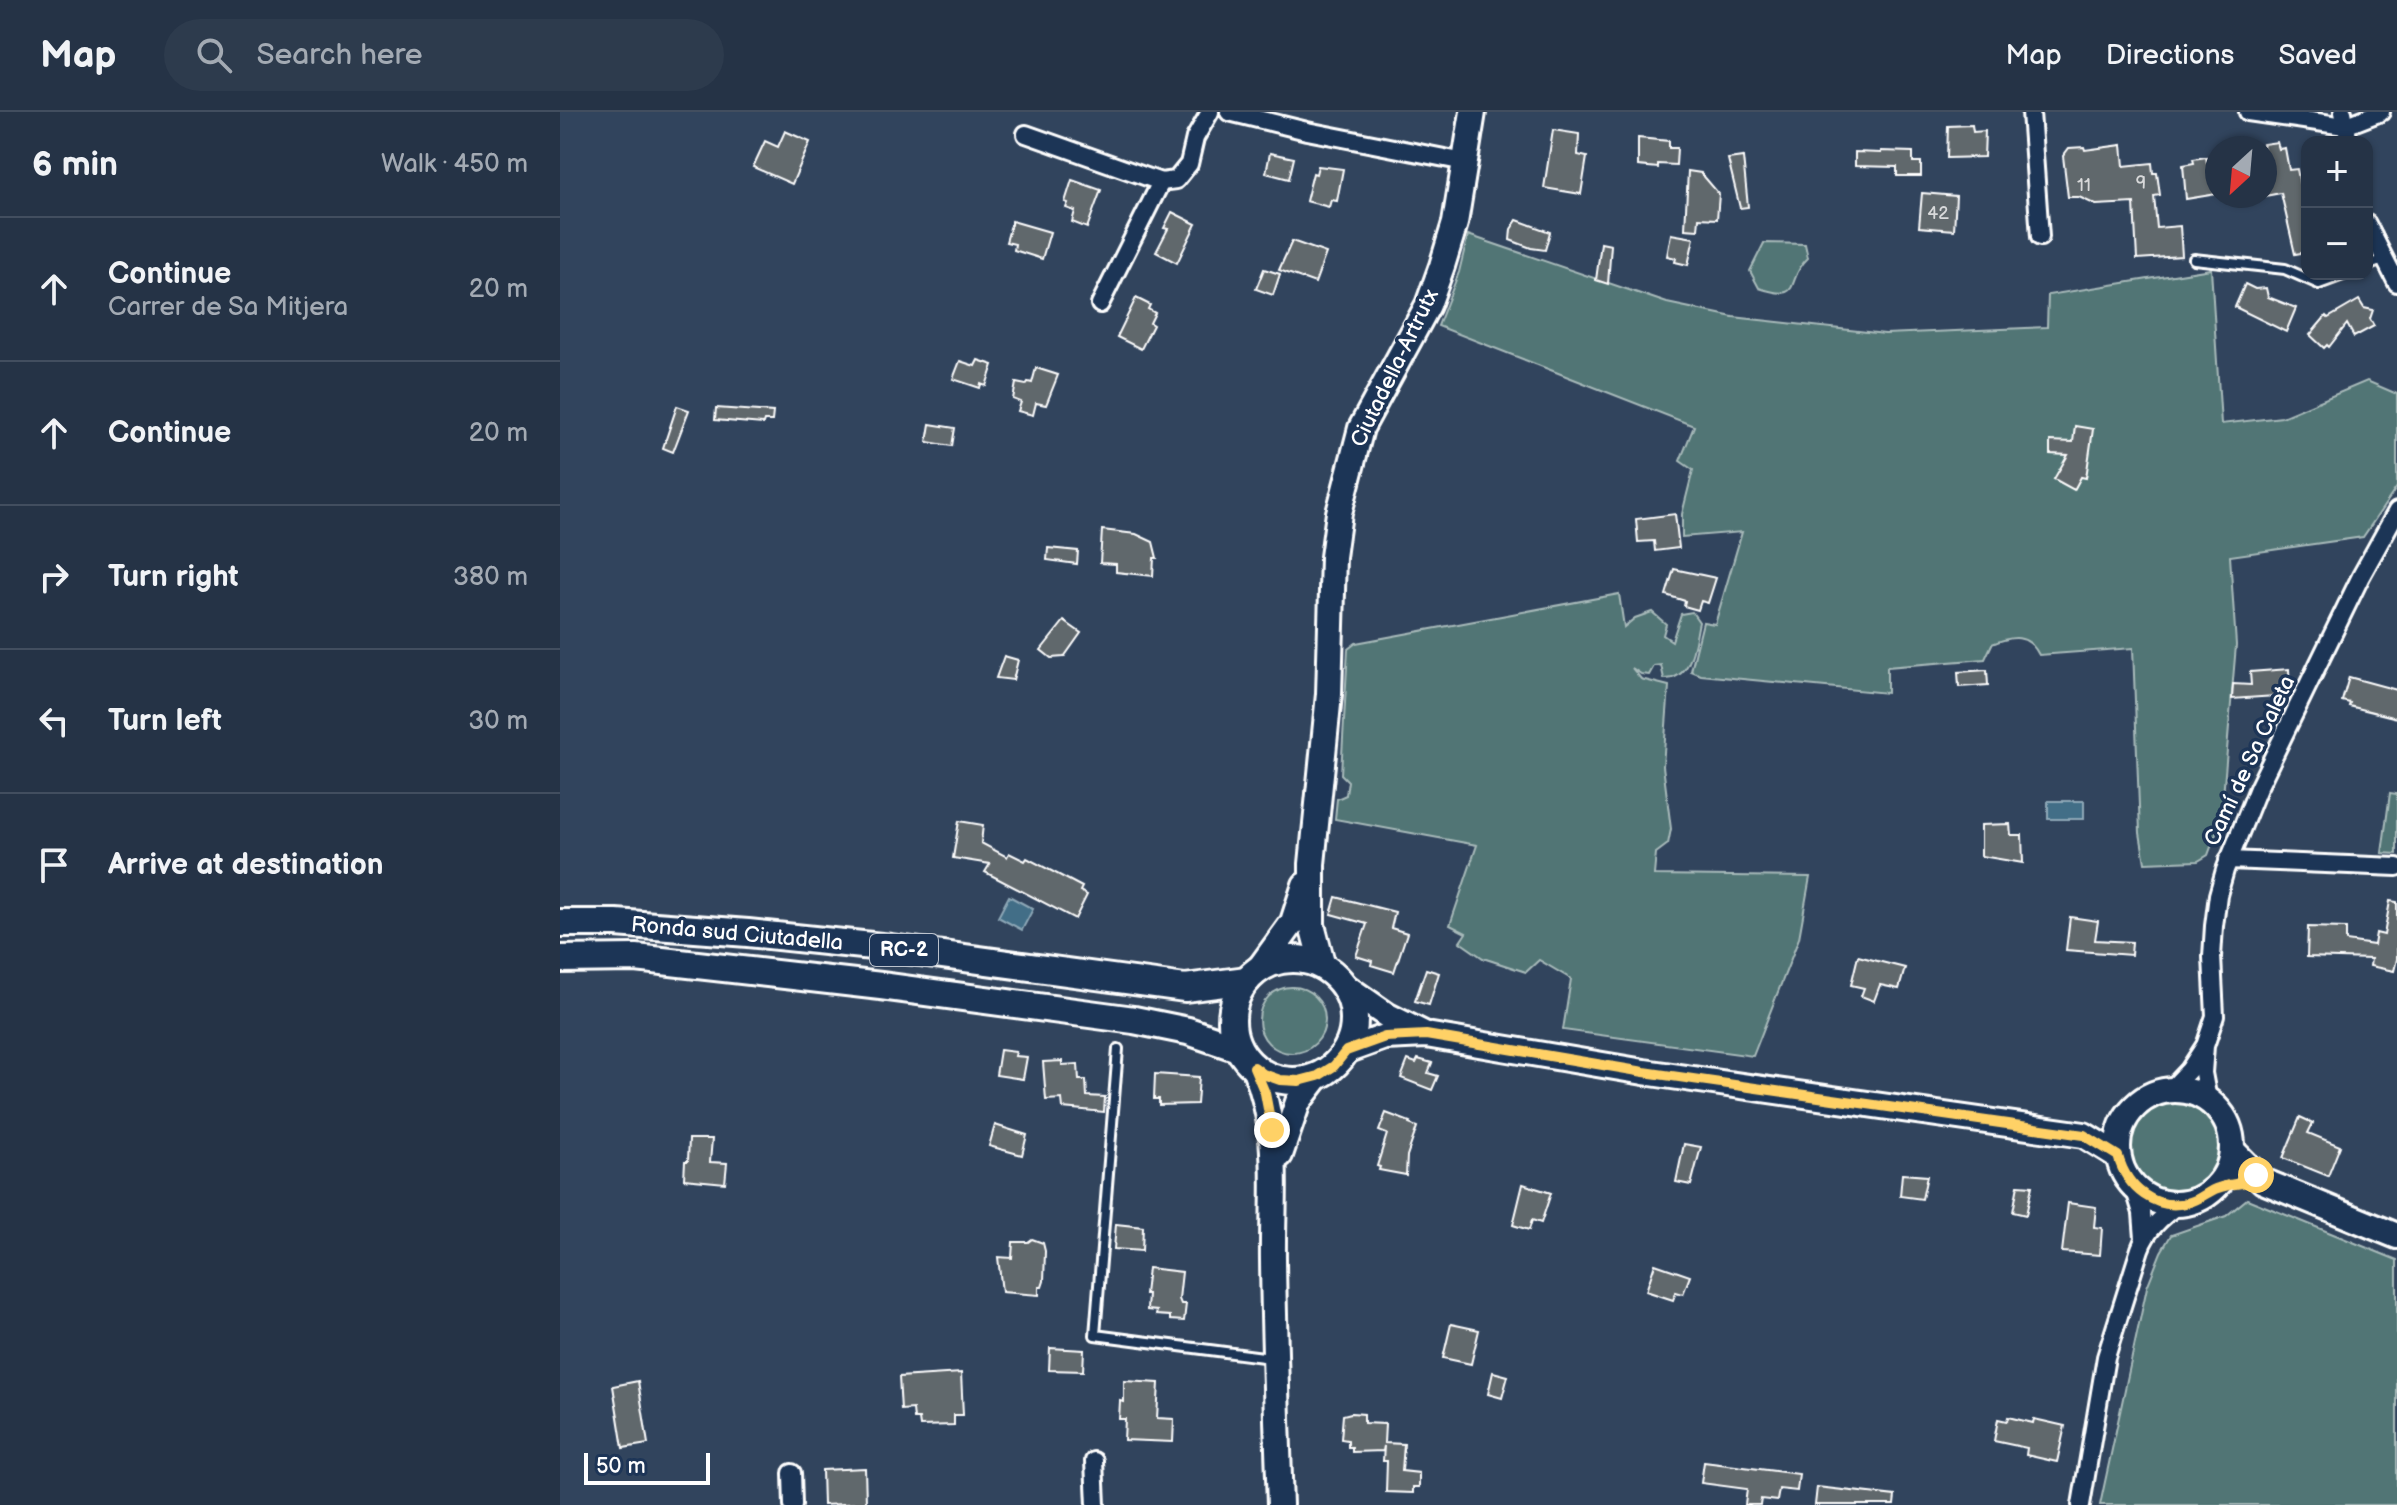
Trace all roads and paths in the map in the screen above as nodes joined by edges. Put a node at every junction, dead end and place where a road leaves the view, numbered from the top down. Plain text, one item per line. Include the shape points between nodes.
1 (1210, 112) edge
2 (1229, 112) edge
3 (1473, 112) edge
4 (2031, 112) edge
5 (2248, 112) edge
6 (2381, 112) edge
7 (2346, 127) edge
8 (1026, 134) dead end
9 (1465, 162) junction
10 (1161, 182) junction
11 (2373, 236) edge
12 (2040, 237) dead end
13 (2194, 259) dead end
14 (2385, 259) junction
15 (2373, 264) edge
16 (2301, 276) edge
17 (2310, 280) edge
18 (2330, 280) edge
19 (2397, 283) edge
20 (1100, 304) dead end
21 (2397, 511) edge
22 (2228, 860) junction
23 (1312, 864) junction
24 (2397, 867) edge
25 (560, 923) edge
26 (560, 959) edge
27 (1253, 975) junction
28 (1333, 976) junction
29 (1426, 1035) junction
30 (2205, 1046) junction
31 (1118, 1049) dead end
32 (1346, 1051) junction
33 (1246, 1058) junction
34 (1318, 1076) junction
35 (2171, 1089) junction
36 (2208, 1100) junction
37 (2124, 1119) junction
38 (2084, 1135) junction
39 (2232, 1150) junction
40 (2118, 1156) junction
41 (1275, 1172) junction
42 (2263, 1181) junction
43 (2134, 1187) junction
44 (2215, 1188) junction
45 (2179, 1204) junction
46 (2397, 1236) edge
47 (2144, 1238) junction
48 (1275, 1359) junction
49 (1094, 1461) dead end
50 (792, 1473) dead end
51 (793, 1505) edge
52 (1096, 1505) edge
53 (1280, 1505) edge
54 (2081, 1505) edge

1 - 10 street via 1195,138 1189,164 1176,180
2 - 9 street
3 - 9 street, Ciutadella-Artrutx
4 - 12 street
5 - 7 street
6 - 7 street
8 - 10 street
9 - 23 street, Ciutadella-Artrutx via 1438,279 1361,428 1339,513
10 - 20 street
11 - 14 street
13 - 16 lane via 2285,269
14 - 15 lane
14 - 19 street
17 - 18 lane via 2319,284
21 - 22 street, Camí de Sa Caleta via 2258,788
22 - 24 street
22 - 30 street, Camí de Sa Caleta via 2214,926 2215,1016
23 - 27 street, Ciutadella-Artrutx via 1293,922
23 - 28 street, Ciutadella-Artrutx via 1312,925
25 - 27 main road, Ronda sud Ciutadella / RC-2 via 748,933 1185,988
26 - 33 main road, Ronda sud Ciutadella / RC-2 via 636,958 1134,1020 1188,1031
27 - 28 main road, RC-2 via 1291,959 1308,961
27 - 33 main road via 1237,995 1232,1012 1232,1031
28 - 29 street via 1388,1016
28 - 32 main road via 1351,1000 1354,1017
29 - 32 street via 1385,1037
29 - 38 street
30 - 35 street, Camí de Sa Caleta
30 - 36 street, Camí de Sa Caleta
31 - 48 lane via 1095,1335
32 - 34 main road
33 - 34 main road, RC-2 via 1263,1074 1280,1080
33 - 41 street via 1270,1114
34 - 41 street via 1298,1102
35 - 36 street
35 - 37 street via 2152,1093
36 - 39 street via 2229,1127
37 - 38 street
37 - 40 street
38 - 40 street
39 - 42 street
39 - 44 street via 2229,1167
40 - 43 street
41 - 48 street
42 - 44 street
42 - 46 street
43 - 45 street via 2156,1201
43 - 47 street
44 - 45 street
45 - 47 street
47 - 54 street via 2106,1357
48 - 53 street
49 - 52 street
50 - 51 street

